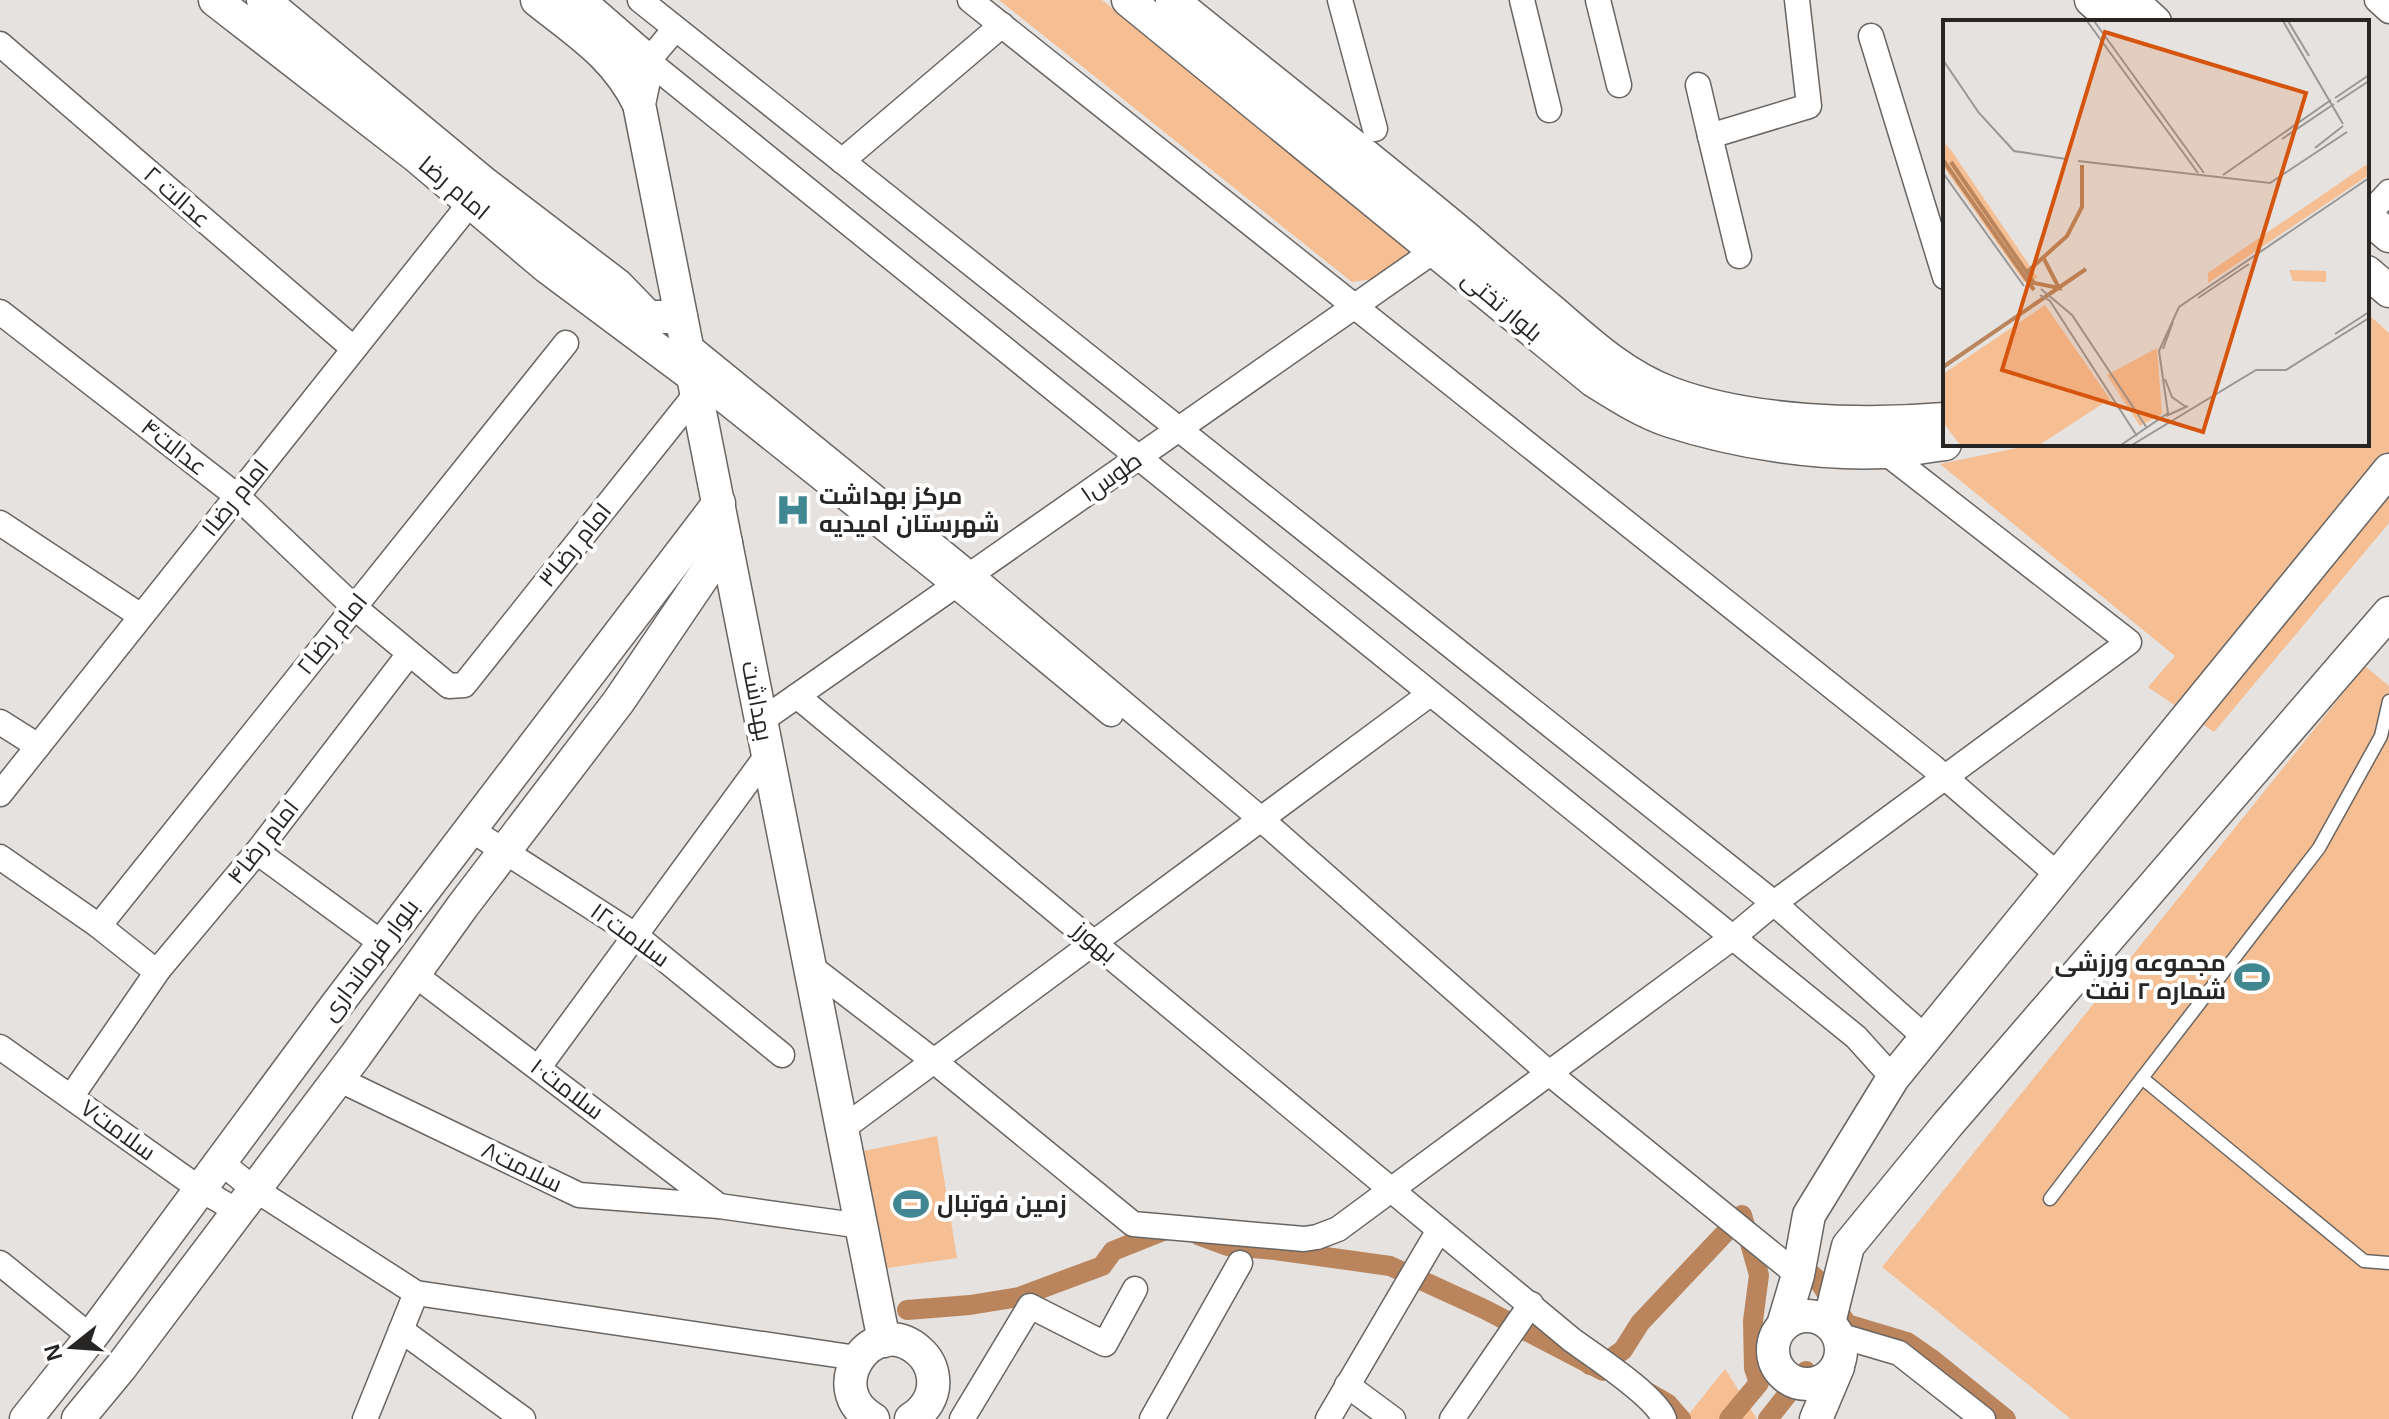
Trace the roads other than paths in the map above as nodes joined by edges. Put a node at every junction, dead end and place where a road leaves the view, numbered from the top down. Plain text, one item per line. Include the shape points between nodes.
1 (215, 0) edge
2 (263, 0) edge
3 (537, 0) edge
4 (578, 0) edge
5 (640, 0) edge
6 (970, 0) edge
7 (1128, 0) edge
8 (1172, 0) edge
9 (1340, 0) edge
10 (1522, 0) edge
11 (1598, 0) edge
12 (1797, 0) edge
13 (2091, 0) edge
14 (2131, 0) edge
15 (2377, 0) edge
16 (2389, 11) edge
17 (2114, 20) edge
18 (2153, 20) edge
19 (1002, 25) junction
20 (675, 29) junction
21 (1871, 36) dead end
22 (0, 44) edge
23 (648, 61) junction
24 (1619, 85) dead end
25 (1698, 85) dead end
26 (639, 104) junction
27 (1549, 110) dead end
28 (1375, 129) dead end
29 (1710, 136) junction
30 (842, 161) junction
31 (2389, 192) edge
32 (471, 202) junction
33 (2369, 214) edge
34 (2369, 218) edge
35 (2389, 236) edge
36 (1447, 242) junction
37 (1739, 256) dead end
38 (1943, 270) edge
39 (2369, 274) edge
40 (2389, 291) edge
41 (1355, 307) junction
42 (0, 312) edge
43 (684, 330) junction
44 (566, 343) dead end
45 (354, 349) junction
46 (695, 385) junction
47 (1943, 419) edge
48 (1178, 430) junction
49 (1943, 444) edge
50 (1885, 452) junction
51 (1139, 457) junction
52 (2389, 470) edge
53 (237, 496) junction
54 (719, 503) junction
55 (0, 523) edge
56 (726, 543) junction
57 (963, 580) junction
58 (354, 607) junction
59 (141, 616) junction
60 (2384, 628) edge
61 (409, 654) junction
62 (449, 686) joint
63 (1430, 694) junction
64 (797, 696) junction
65 (2389, 701) edge
66 (761, 721) junction
67 (0, 722) edge
68 (2385, 740) edge
69 (38, 746) junction
70 (768, 754) junction
71 (1945, 778) junction
72 (0, 794) edge
73 (1255, 824) junction
74 (470, 829) junction
75 (506, 850) junction
76 (257, 852) junction
77 (0, 857) edge
78 (2058, 875) junction
79 (1774, 903) junction
80 (99, 926) junction
81 (635, 935) junction
82 (1732, 938) junction
83 (1095, 942) junction
84 (383, 944) junction
85 (810, 966) junction
86 (159, 969) junction
87 (414, 974) junction
88 (1926, 1038) junction
89 (0, 1047) edge
90 (782, 1055) dead end
91 (934, 1061) junction
92 (539, 1067) junction
93 (1549, 1073) junction
94 (1893, 1078) junction
95 (2142, 1078) junction
96 (338, 1079) junction
97 (71, 1097) junction
98 (842, 1129) junction
99 (219, 1161) junction
100 (200, 1189) junction
101 (1391, 1189) junction
102 (2050, 1199) dead end
103 (245, 1200) junction
104 (719, 1206) junction
105 (862, 1226) junction
106 (1439, 1230) junction
107 (1240, 1263) dead end
108 (2389, 1263) edge
109 (0, 1264) edge
110 (1798, 1275) junction
111 (1135, 1289) dead end
112 (416, 1293) junction
113 (1531, 1304) junction
114 (1783, 1325) junction
115 (401, 1330) junction
116 (91, 1337) junction
117 (884, 1341) junction
118 (1835, 1341) junction
119 (857, 1358) junction
120 (1783, 1375) junction
121 (1347, 1385) junction
122 (861, 1416) edge
123 (26, 1419) edge
124 (78, 1419) edge
125 (365, 1419) edge
126 (523, 1419) edge
127 (911, 1419) edge
128 (962, 1419) edge
129 (1152, 1419) edge
130 (1328, 1419) edge
131 (1393, 1419) edge
132 (1452, 1419) edge
133 (1664, 1419) edge
134 (1795, 1419) edge
135 (1816, 1419) edge
136 (1983, 1419) edge

1 - 32 street, امام رضا
2 - 43 street, امام رضا via 485,184 617,285 648,317
3 - 26 street via 608,57
4 - 23 street
5 - 20 street
6 - 19 street
7 - 36 street, بلوار تختی
8 - 36 street, بلوار تختی
9 - 28 street
10 - 27 street
11 - 24 street
12 - 29 street via 1809,106
13 - 17 street
14 - 18 street
15 - 16 street
19 - 30 street
19 - 41 street
20 - 23 street
20 - 30 street
21 - 38 street
22 - 45 street, عدالت ۲
23 - 26 street, بهداشت
23 - 51 street
25 - 29 street
26 - 43 street, بهداشت
29 - 37 street
30 - 48 street
31 - 33 street
32 - 45 street, امام رضا۱
32 - 46 street, امام رضا
34 - 35 street
36 - 41 street, طوس۱
36 - 47 street, بلوار تختی via 1631,376 1669,393 1760,415 1878,424
36 - 50 street, بلوار تختی via 1594,381 1630,403 1668,421 1718,434 1821,451
39 - 40 street
41 - 48 street, طوس۱
41 - 71 street
42 - 53 street, عدالت۴
43 - 46 street, بهداشت
43 - 57 street
44 - 58 street, امام رضا۲
45 - 53 street, امام رضا۱
46 - 54 street, بهداشت
46 - 57 street
46 - 62 street, امام رضا۳ via 464,685
48 - 51 street, طوس۱
48 - 79 street
49 - 50 street, بلوار تختی
50 - 71 street via 2129,642
51 - 57 street, طوس۱
51 - 63 street
52 - 78 street
53 - 58 street, عدالت۴
53 - 59 street, امام رضا۱
54 - 56 street, بهداشت
54 - 74 street, بلوار فرمانداری
55 - 59 street
56 - 66 street, بهداشت
56 - 75 street, بلوار فرمانداری via 619,701
57 - 64 street, طوس۱
57 - 73 street
58 - 61 street, عدالت۴
58 - 80 street, امام رضا۲
59 - 69 street, امام رضا۱
60 - 118 street via 1948,1124 1848,1246
61 - 62 street, عدالت۴
61 - 76 street, امام رضا۴
63 - 73 street
63 - 82 street
64 - 66 street, طوس۱
64 - 83 street, بهورز
65 - 68 lane
66 - 70 street, بهداشت
67 - 69 street
68 - 95 lane via 2319,848
69 - 72 street, امام رضا۱
70 - 81 street
70 - 85 street, بهداشت
71 - 78 street
71 - 79 street
73 - 83 street
73 - 93 street
74 - 75 street, سلامت۱۲
74 - 84 street, بلوار فرمانداری
75 - 81 street, سلامت۱۲
75 - 87 street, بلوار فرمانداری
76 - 84 street
76 - 86 street, امام رضا۴
77 - 80 street
78 - 88 street
79 - 82 street
79 - 88 street
80 - 86 street
81 - 90 street, سلامت۱۲
81 - 92 street
82 - 93 street
82 - 94 street via 1856,1037
83 - 91 street
83 - 101 street, بهورز
84 - 99 street, بلوار فرمانداری
85 - 91 street
85 - 98 street, بهداشت
86 - 97 street, امام رضا۴
87 - 92 street, سلامت۱۰
87 - 96 street, بلوار فرمانداری
88 - 94 street
89 - 97 street, سلامت۷
91 - 98 street
91 - 101 street via 1133,1224 1304,1239 1338,1229
92 - 104 street, سلامت۱۰
93 - 101 street
93 - 110 street
94 - 110 street via 1809,1215
95 - 102 lane
95 - 108 lane via 2364,1261
96 - 103 street, بلوار فرمانداری
96 - 104 street, سلامت۸ via 579,1195
97 - 100 street, سلامت۷
98 - 105 street, بهداشت
99 - 100 street, بلوار فرمانداری
99 - 103 street
100 - 103 street, سلامت۷
100 - 116 street, بلوار فرمانداری
101 - 106 street, بهورز
103 - 112 street
103 - 124 street, بلوار فرمانداری
104 - 105 street, سلامت۸
105 - 117 street, بهداشت
106 - 113 street, بهورز
106 - 121 street
107 - 129 street
109 - 116 street
110 - 114 street
111 - 128 street via 1105,1344 1030,1306
112 - 115 street
112 - 119 street
113 - 132 street
113 - 133 street, بهورز via 1649,1398
114 - 118 street via 1796,1317 1819,1317
114 - 120 street via 1773,1350
115 - 125 street
115 - 126 street
116 - 123 street, بلوار فرمانداری
117 - 119 street
117 - 127 street via 906,1342 930,1364 931,1396
118 - 120 street via 1828,1378 1797,1383
118 - 135 street
118 - 136 street via 1899,1353
119 - 122 street via 850,1378
120 - 134 street
121 - 130 street
121 - 131 street

